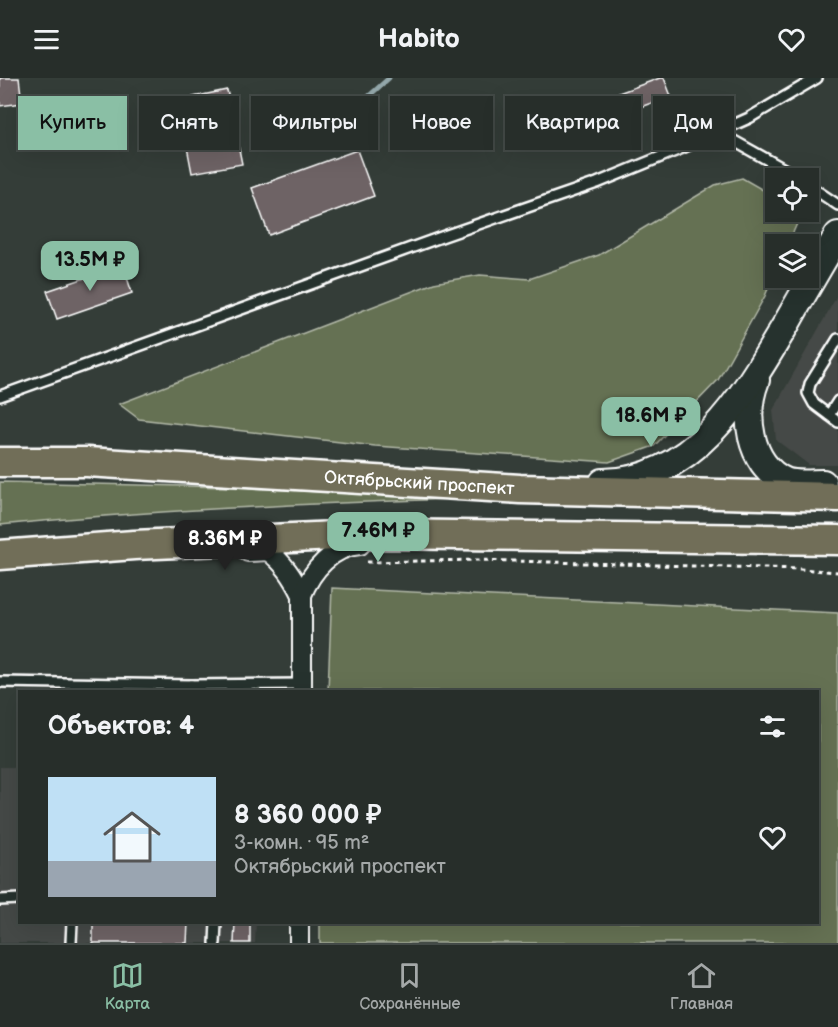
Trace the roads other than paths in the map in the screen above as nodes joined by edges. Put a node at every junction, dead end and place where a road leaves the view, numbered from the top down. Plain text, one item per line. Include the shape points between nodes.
1 (818, 78) edge
2 (734, 125) edge
3 (734, 141) edge
4 (675, 150) edge
5 (782, 168) edge
6 (819, 192) edge
7 (838, 205) edge
8 (838, 235) edge
9 (838, 339) edge
10 (763, 362) junction
11 (0, 396) edge
12 (838, 401) edge
13 (829, 415) junction
14 (838, 422) edge
15 (0, 462) edge
16 (838, 483) edge
17 (520, 489) junction
18 (838, 497) edge
19 (444, 535) junction
20 (838, 540) edge
21 (155, 544) junction
22 (0, 555) edge
23 (302, 595) junction
24 (0, 682) edge
25 (191, 688) edge
26 (303, 688) edge
27 (18, 899) edge
28 (0, 900) edge
29 (72, 924) edge
30 (216, 924) edge
31 (299, 924) edge
32 (71, 943) edge
33 (215, 943) edge
34 (299, 943) edge

1 - 2 lane
3 - 5 lane
4 - 11 lane via 597,183
6 - 7 lane
8 - 10 main road
9 - 13 lane via 808,393 814,404
10 - 16 main road via 749,411 750,429 759,454 776,475 790,482
10 - 17 main road via 709,434 669,464 622,481 558,481
12 - 13 lane
13 - 14 lane
15 - 17 main road, Октябрьский проспект via 99,463
17 - 18 main road, Октябрьский проспект
19 - 20 main road
19 - 21 main road
19 - 23 street via 424,545 344,547 323,562
21 - 22 main road
21 - 23 street via 181,555 268,551 285,566
23 - 26 street
24 - 25 lane
25 - 26 lane
27 - 28 lane
29 - 32 lane
30 - 33 lane
31 - 34 street

